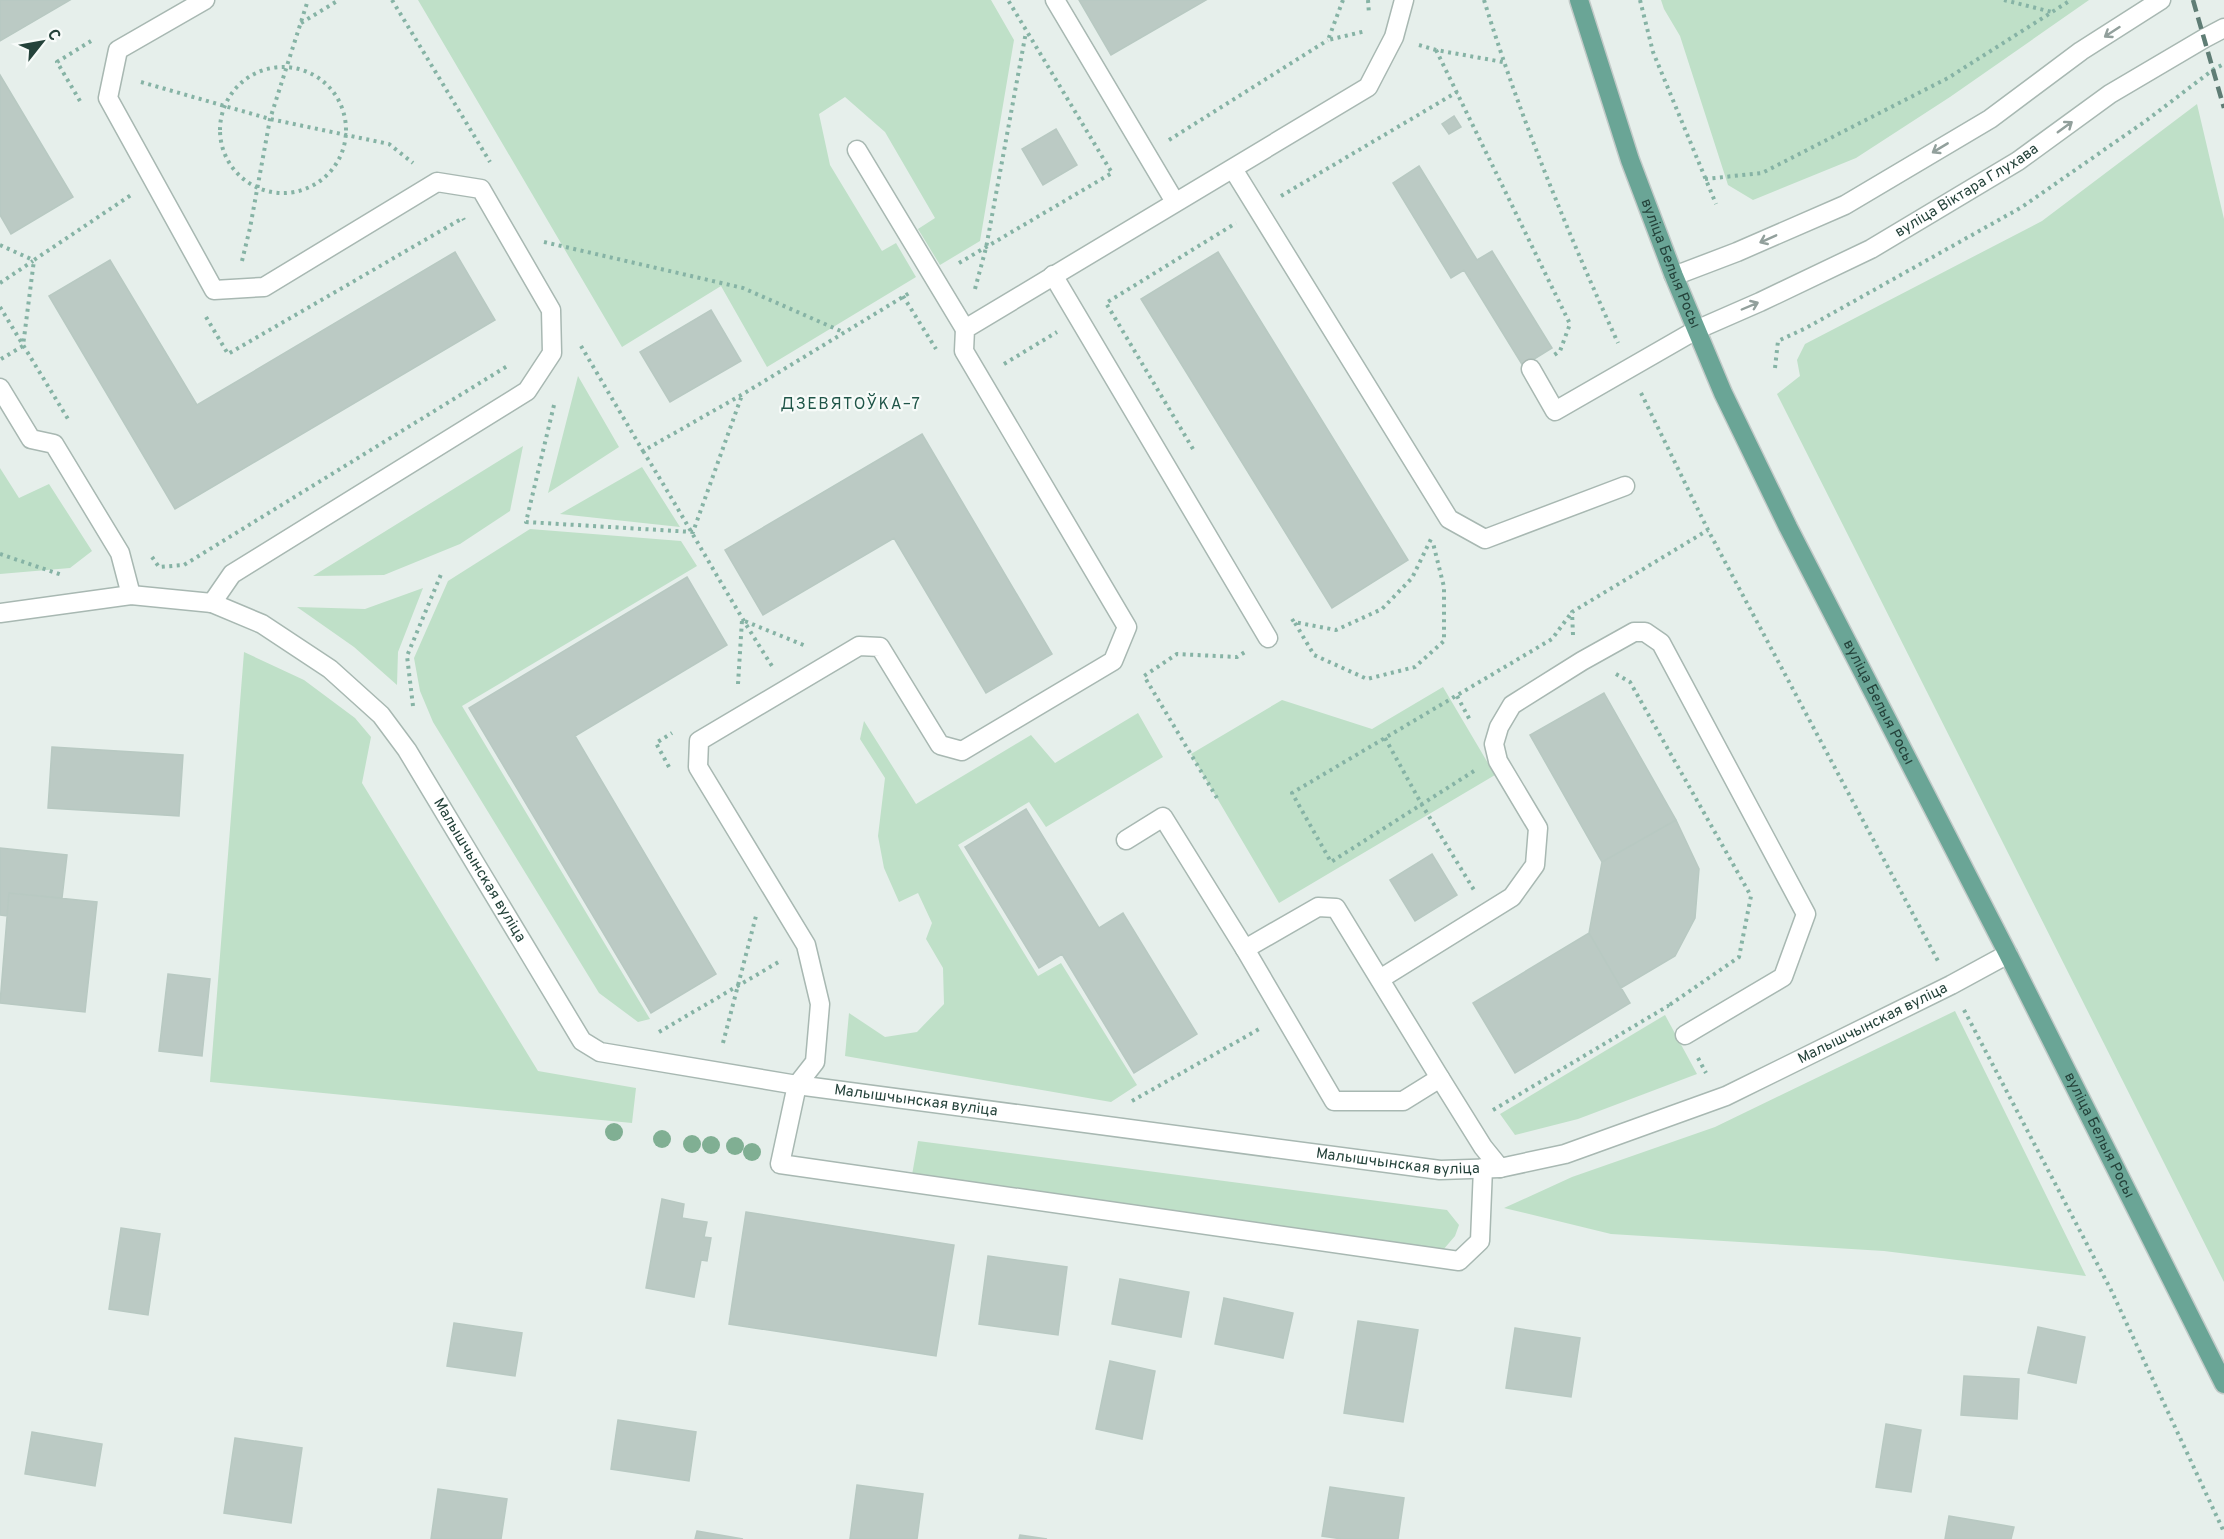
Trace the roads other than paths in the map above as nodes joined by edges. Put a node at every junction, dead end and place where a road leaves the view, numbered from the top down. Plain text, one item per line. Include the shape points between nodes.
1 (205, 0) edge
2 (1055, 0) edge
3 (1404, 0) edge
4 (1579, 0) edge
5 (2161, 0) edge
6 (2224, 28) edge
7 (857, 150) dead end
8 (1233, 169) junction
9 (1175, 202) junction
10 (1053, 275) junction
11 (1674, 276) junction
12 (965, 329) junction
13 (1696, 330) junction
14 (1531, 369) road end
15 (0, 388) edge
16 (1624, 486) dead end
17 (131, 595) junction
18 (212, 603) junction
19 (0, 613) edge
20 (1268, 638) road end
21 (1126, 840) dead end
22 (1245, 949) junction
23 (2008, 954) junction
24 (1380, 979) junction
25 (1685, 1035) road end
26 (1440, 1078) junction
27 (797, 1084) junction
28 (1492, 1168) junction
29 (2224, 1384) edge

1 - 18 street via 118,50 108,98 214,290 264,287 437,182 481,189 551,310 552,352 527,391 232,574
2 - 9 street
3 - 8 street via 1394,37 1368,87
4 - 11 main road, вуліца Белыя Росы via 1630,160
5 -> 11 street via 2081,51 1990,119 1845,204
13 -> 6 street, вуліца Віктара Глухава via 1871,249 2018,161 2110,94
7 - 12 street
8 - 9 street
8 - 16 street via 1449,519 1485,539
9 - 10 street
10 - 12 street
10 - 20 street
11 - 13 main road, вуліца Белыя Росы
12 - 27 street via 964,351 1127,627 1113,661 963,751 940,745 880,648 859,646 699,741 698,767 806,945 820,1004 816,1062
13 - 14 street, вуліца Віктара Глухава via 1555,411
13 - 23 main road, вуліца Белыя Росы via 1788,527
15 - 17 street via 31,439 54,444 120,553
17 - 18 street, Малышчынская вуліца
17 - 19 street, Малышчынская вуліца
18 - 27 street, Малышчынская вуліца via 262,624 330,669 381,715 407,750 582,1041 600,1052
21 - 22 street via 1163,817
22 - 24 street via 1318,907 1336,908
22 - 26 street via 1334,1101 1403,1101
23 - 28 street, Малышчынская вуліца via 1726,1096 1565,1154
23 - 29 main road, вуліца Белыя Росы
24 - 25 street via 1512,897 1535,865 1538,828 1498,760 1494,744 1512,705 1634,632 1645,632 1661,643 1806,914 1783,977
24 - 26 street
26 - 28 street
27 - 28 street, Малышчынская вуліца via 1440,1170
27 - 28 street via 780,1164 1459,1261 1480,1241

